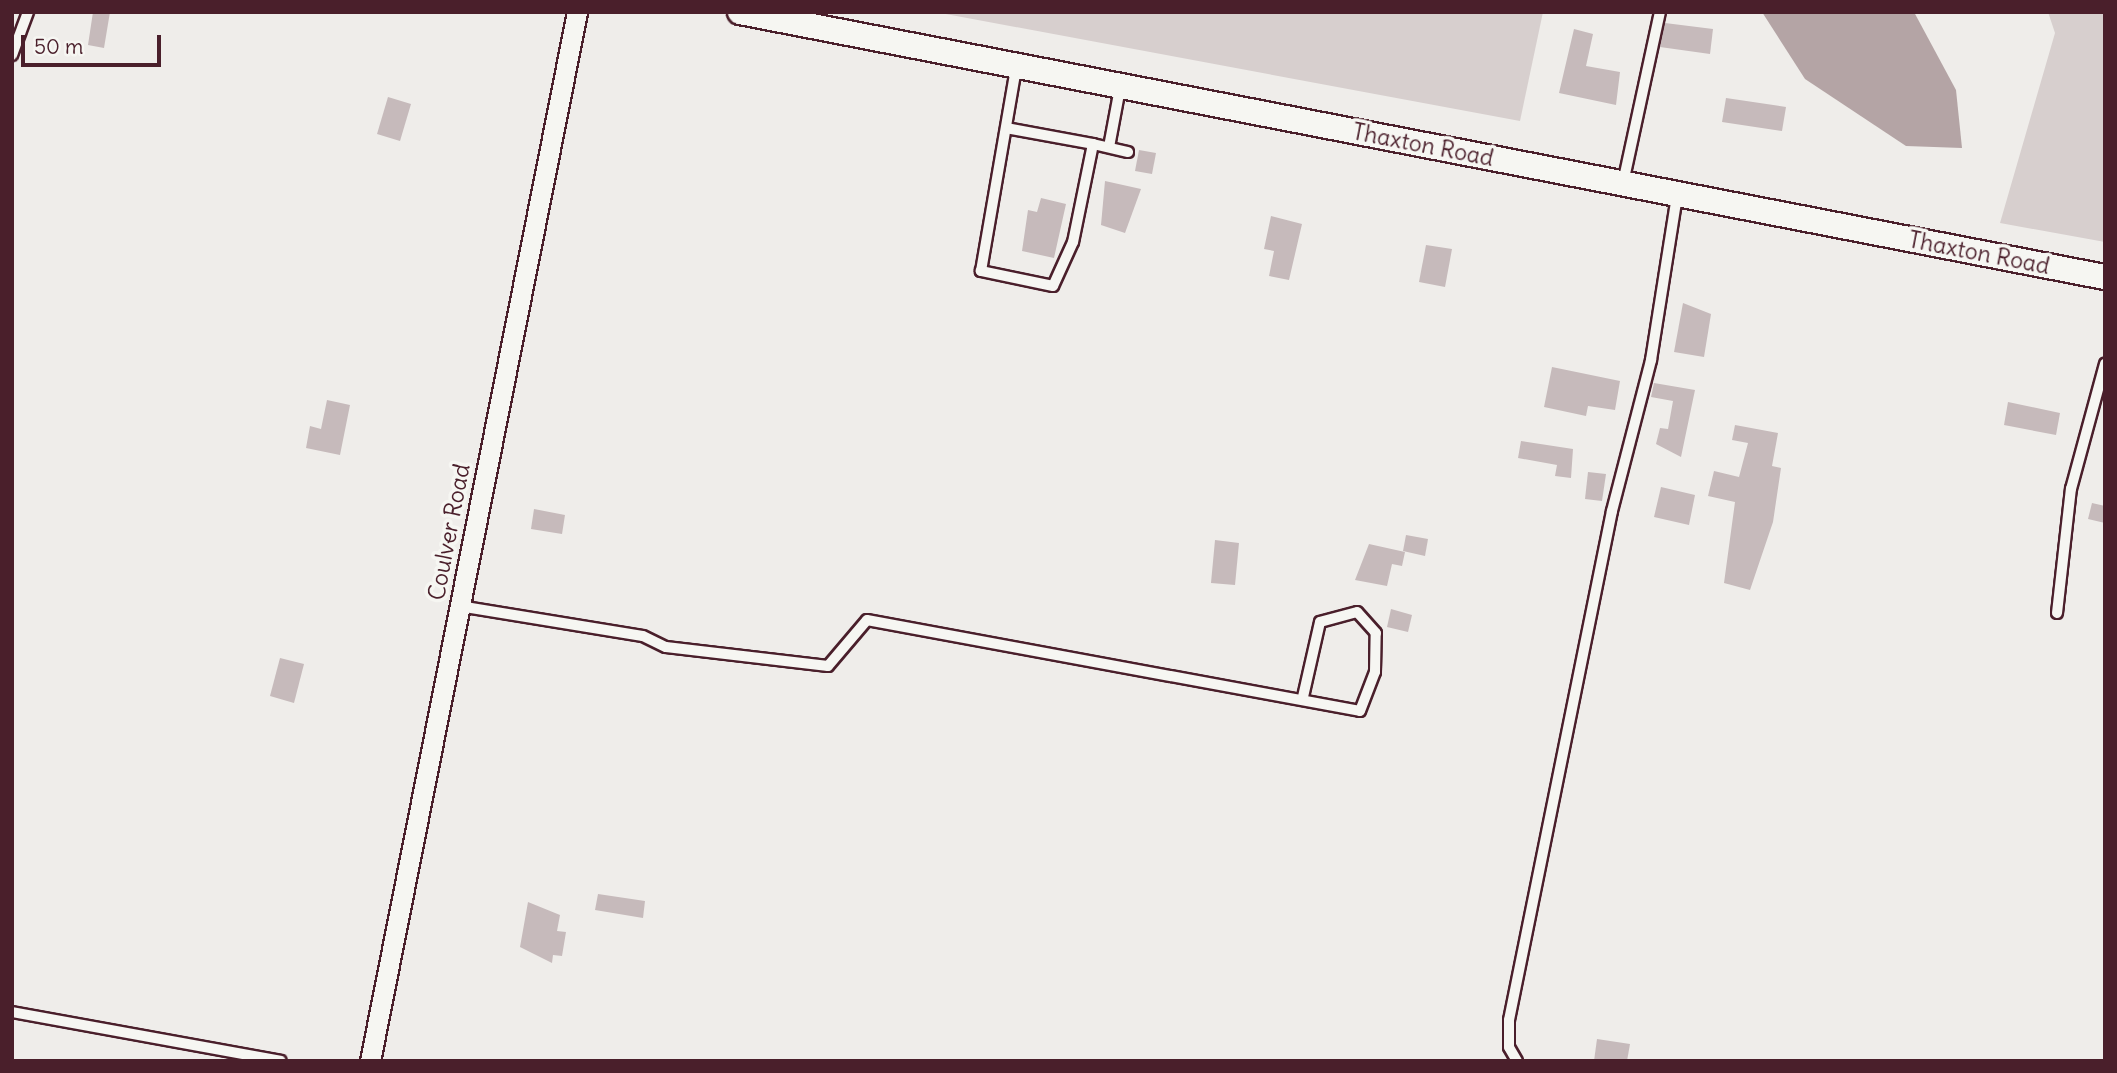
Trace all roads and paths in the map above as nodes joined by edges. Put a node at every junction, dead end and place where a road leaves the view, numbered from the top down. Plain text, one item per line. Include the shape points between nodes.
1 (28, 12) edge
2 (577, 12) edge
3 (740, 12) edge
4 (1661, 12) edge
5 (12, 55) edge
6 (1016, 68) junction
7 (1120, 87) junction
8 (1006, 128) junction
9 (1093, 144) junction
10 (1109, 147) junction
11 (1128, 152) dead end
12 (1622, 184) junction
13 (1677, 194) junction
14 (2105, 277) edge
15 (2105, 364) edge
16 (459, 606) junction
17 (2057, 613) dead end
18 (1303, 697) junction
19 (12, 1012) edge
20 (281, 1061) edge
21 (370, 1061) edge
22 (1517, 1061) edge

1 - 5 lane
2 - 16 street, Coulver Road
3 - 6 street, Thaxton Road
4 - 12 lane
6 - 7 street, Thaxton Road
6 - 8 lane
7 - 10 lane
7 - 12 street, Thaxton Road
8 - 9 lane
8 - 9 lane via 981,271 1053,286 1073,242
9 - 10 lane
10 - 11 lane
12 - 13 street, Thaxton Road
13 - 14 street, Thaxton Road
13 - 22 lane via 1651,360 1612,511 1509,1020 1509,1047
15 - 17 lane via 2071,489
16 - 18 lane via 643,636 666,647 828,666 867,620 1074,662
16 - 21 street, Coulver Road
18 - 18 lane via 1360,711 1375,671 1376,633 1357,612 1320,622
19 - 20 lane

